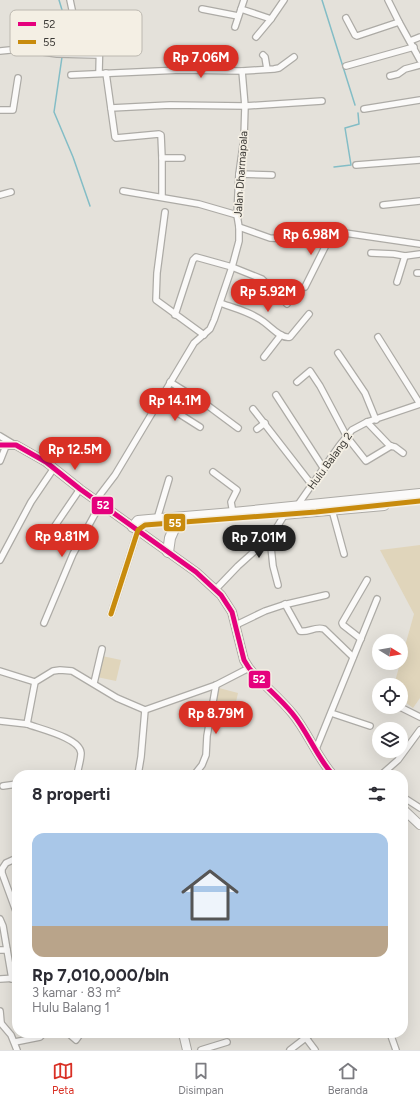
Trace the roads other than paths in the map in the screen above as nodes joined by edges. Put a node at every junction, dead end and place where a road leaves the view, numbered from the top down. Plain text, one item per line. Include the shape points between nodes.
1 (70, 0) edge
2 (244, 0) edge
3 (284, 0) edge
4 (388, 0) edge
5 (202, 9) dead end
6 (241, 9) junction
7 (71, 10) edge
8 (238, 16) junction
9 (271, 18) junction
10 (346, 18) dead end
11 (399, 22) junction
12 (235, 27) dead end
13 (256, 37) dead end
14 (420, 37) edge
15 (410, 41) junction
16 (414, 47) junction
17 (10, 50) dead end
18 (0, 51) edge
19 (263, 55) dead end
20 (99, 56) edge
21 (294, 57) dead end
22 (420, 60) edge
23 (420, 65) edge
24 (346, 66) dead end
25 (267, 70) junction
26 (242, 71) junction
27 (99, 73) junction
28 (106, 73) junction
29 (71, 75) dead end
30 (390, 76) dead end
31 (18, 78) dead end
32 (420, 100) edge
33 (322, 101) dead end
34 (245, 106) junction
35 (111, 108) junction
36 (364, 109) dead end
37 (0, 110) edge
38 (162, 158) junction
39 (182, 158) dead end
40 (420, 160) edge
41 (356, 165) dead end
42 (239, 174) junction
43 (272, 175) dead end
44 (123, 191) dead end
45 (11, 192) dead end
46 (0, 195) edge
47 (162, 197) junction
48 (420, 201) edge
49 (383, 205) dead end
50 (165, 212) dead end
51 (237, 215) junction
52 (239, 227) junction
53 (332, 233) junction
54 (420, 244) edge
55 (371, 252) dead end
56 (420, 254) edge
57 (405, 256) junction
58 (232, 267) junction
59 (397, 282) dead end
60 (305, 287) dead end
61 (220, 302) junction
62 (287, 304) dead end
63 (309, 314) dead end
64 (175, 315) junction
65 (204, 335) junction
66 (281, 336) junction
67 (378, 337) dead end
68 (338, 353) dead end
69 (264, 357) dead end
70 (170, 382) junction
71 (297, 382) dead end
72 (276, 395) dead end
73 (159, 401) junction
74 (420, 404) edge
75 (253, 409) dead end
76 (376, 420) junction
77 (367, 422) junction
78 (265, 423) junction
79 (200, 427) dead end
80 (238, 428) dead end
81 (257, 429) dead end
82 (0, 436) edge
83 (347, 437) junction
84 (3, 445) edge
85 (16, 445) junction
86 (390, 446) junction
87 (403, 453) dead end
88 (0, 461) edge
89 (54, 468) junction
90 (324, 469) junction
91 (213, 472) dead end
92 (169, 479) dead end
93 (312, 485) junction
94 (80, 489) junction
95 (420, 494) edge
96 (420, 501) edge
97 (98, 502) junction
98 (332, 510) junction
99 (292, 511) junction
100 (233, 513) junction
101 (157, 519) junction
102 (178, 522) junction
103 (136, 528) junction
104 (48, 536) dead end
105 (267, 540) junction
106 (168, 552) junction
107 (344, 554) dead end
108 (0, 560) edge
109 (367, 580) dead end
110 (278, 586) dead end
111 (216, 590) junction
112 (326, 595) dead end
113 (376, 599) dead end
114 (285, 604) junction
115 (111, 614) dead end
116 (44, 623) dead end
117 (236, 625) junction
118 (360, 638) junction
119 (102, 649) dead end
120 (353, 657) junction
121 (249, 668) junction
122 (0, 671) edge
123 (35, 682) junction
124 (94, 684) junction
125 (216, 685) junction
126 (145, 710) junction
127 (408, 711) edge
128 (331, 713) junction
129 (420, 717) edge
130 (0, 721) edge
131 (27, 724) junction
132 (370, 726) dead end
133 (420, 730) edge
134 (316, 749) junction
135 (78, 770) edge
136 (139, 770) edge
137 (198, 770) edge
138 (329, 770) edge
139 (387, 770) edge
140 (12, 785) edge
141 (4, 786) dead end
142 (408, 800) edge
143 (420, 808) edge
144 (408, 814) edge
145 (420, 825) edge
146 (12, 860) edge
147 (12, 903) edge
148 (0, 919) edge
149 (0, 950) edge
150 (7, 950) junction
151 (12, 970) edge
152 (12, 978) edge
153 (0, 979) edge
154 (0, 1010) edge
155 (0, 1022) edge
156 (12, 1037) edge
157 (13, 1038) edge
158 (35, 1038) edge
159 (184, 1038) edge
160 (306, 1038) joint
161 (392, 1038) edge
162 (15, 1042) junction
163 (227, 1042) dead end
164 (294, 1049) edge
165 (17, 1050) edge
166 (187, 1050) edge
167 (201, 1050) edge
168 (315, 1050) edge
169 (396, 1050) edge

1 - 7 street
2 - 6 street
3 - 9 street
4 - 11 street
5 - 8 street
6 - 8 street
6 - 9 street
8 - 12 street
9 - 13 street
10 - 11 street via 357,36
11 - 15 street
14 - 15 street
15 - 16 street
16 - 22 street
16 - 24 street
17 - 18 street
19 - 25 street
20 - 27 street
21 - 25 street via 279,68
23 - 30 street
25 - 26 street
26 - 28 street
26 - 34 street, Jalan Dharmapala
27 - 28 street
27 - 29 street
28 - 35 street
31 - 37 street via 13,110
32 - 36 street
33 - 34 street
34 - 35 street via 170,105
34 - 42 street, Jalan Dharmapala
35 - 38 street via 115,137 160,134
38 - 39 street
38 - 47 street
40 - 41 street
42 - 43 street
42 - 51 street, Jalan Dharmapala
44 - 47 street
45 - 46 street
47 - 51 street
48 - 49 street
50 - 64 street via 156,273 156,300
51 - 52 street, Jalan Dharmapala
52 - 53 street via 270,238 290,240
52 - 58 street, Jalan Dharmapala via 239,241
53 - 54 street via 358,234
53 - 60 street
55 - 57 street
56 - 57 street
57 - 59 street
58 - 61 street, Jalan Dharmapala
58 - 62 street via 262,279
58 - 64 street via 194,258
61 - 65 street, Jalan Dharmapala via 210,329
61 - 66 street via 262,320
63 - 66 street via 290,337
64 - 65 street
65 - 70 street, Jalan Dharmapala via 194,343
66 - 69 street
67 - 74 street
68 - 76 street via 364,393
70 - 73 street, Jalan Dharmapala
70 - 80 street
71 - 83 street via 310,372
72 - 90 street
73 - 79 street
73 - 97 street, Jalan Dharmapala
74 - 76 street, Hulu Balang 2
75 - 78 street
76 - 77 street, Hulu Balang 2
77 - 83 street, Hulu Balang 2 via 352,430
77 - 86 street
78 - 81 street
78 - 93 street
82 - 85 street
83 - 86 street via 366,461
83 - 90 street, Hulu Balang 2
84 - 85 main road
84 - 88 street
85 - 89 main road
86 - 87 street
89 - 94 main road
89 - 108 street via 31,502
90 - 93 street, Hulu Balang 2
91 - 100 street via 237,490 231,502
92 - 101 street
93 - 99 street, Hulu Balang 2
94 - 97 main road
94 - 104 street
95 - 99 highway
96 - 98 highway
97 - 103 main road
97 - 116 street, Jalan Dharmapala
98 - 99 highway
98 - 107 street
99 - 100 highway
99 - 102 highway
99 - 105 street, Hulu Balang 2
100 - 101 highway
101 - 103 highway via 138,521
102 - 103 highway via 148,524
102 - 106 highway via 170,538
103 - 106 main road
103 - 115 street
105 - 110 street via 271,547
105 - 111 street, Hulu Balang 2
106 - 111 main road
109 - 118 street via 342,622
111 - 117 main road via 232,612
112 - 114 street
113 - 118 street
114 - 117 street
114 - 120 street via 300,631 324,629
117 - 121 main road
118 - 120 street
119 - 124 street
120 - 128 street
121 - 125 street
121 - 134 main road via 292,712
122 - 123 street
123 - 124 street via 53,671 72,670
123 - 131 street
124 - 126 street via 117,698
125 - 126 street
125 - 137 street via 206,755
126 - 136 street
127 - 129 street
128 - 132 street
128 - 134 street
130 - 131 street
131 - 135 street via 69,738 78,746 81,753
133 - 139 street
134 - 138 main road
140 - 141 street
142 - 143 street
144 - 145 main road
146 - 147 street via 2,869
148 - 150 street
149 - 150 street
150 - 151 street
152 - 153 street
154 - 155 street
155 - 156 street
157 - 162 street
158 - 162 street
159 - 166 main road
160 - 164 street
160 - 168 street
161 - 169 street
162 - 165 street
163 - 167 street

